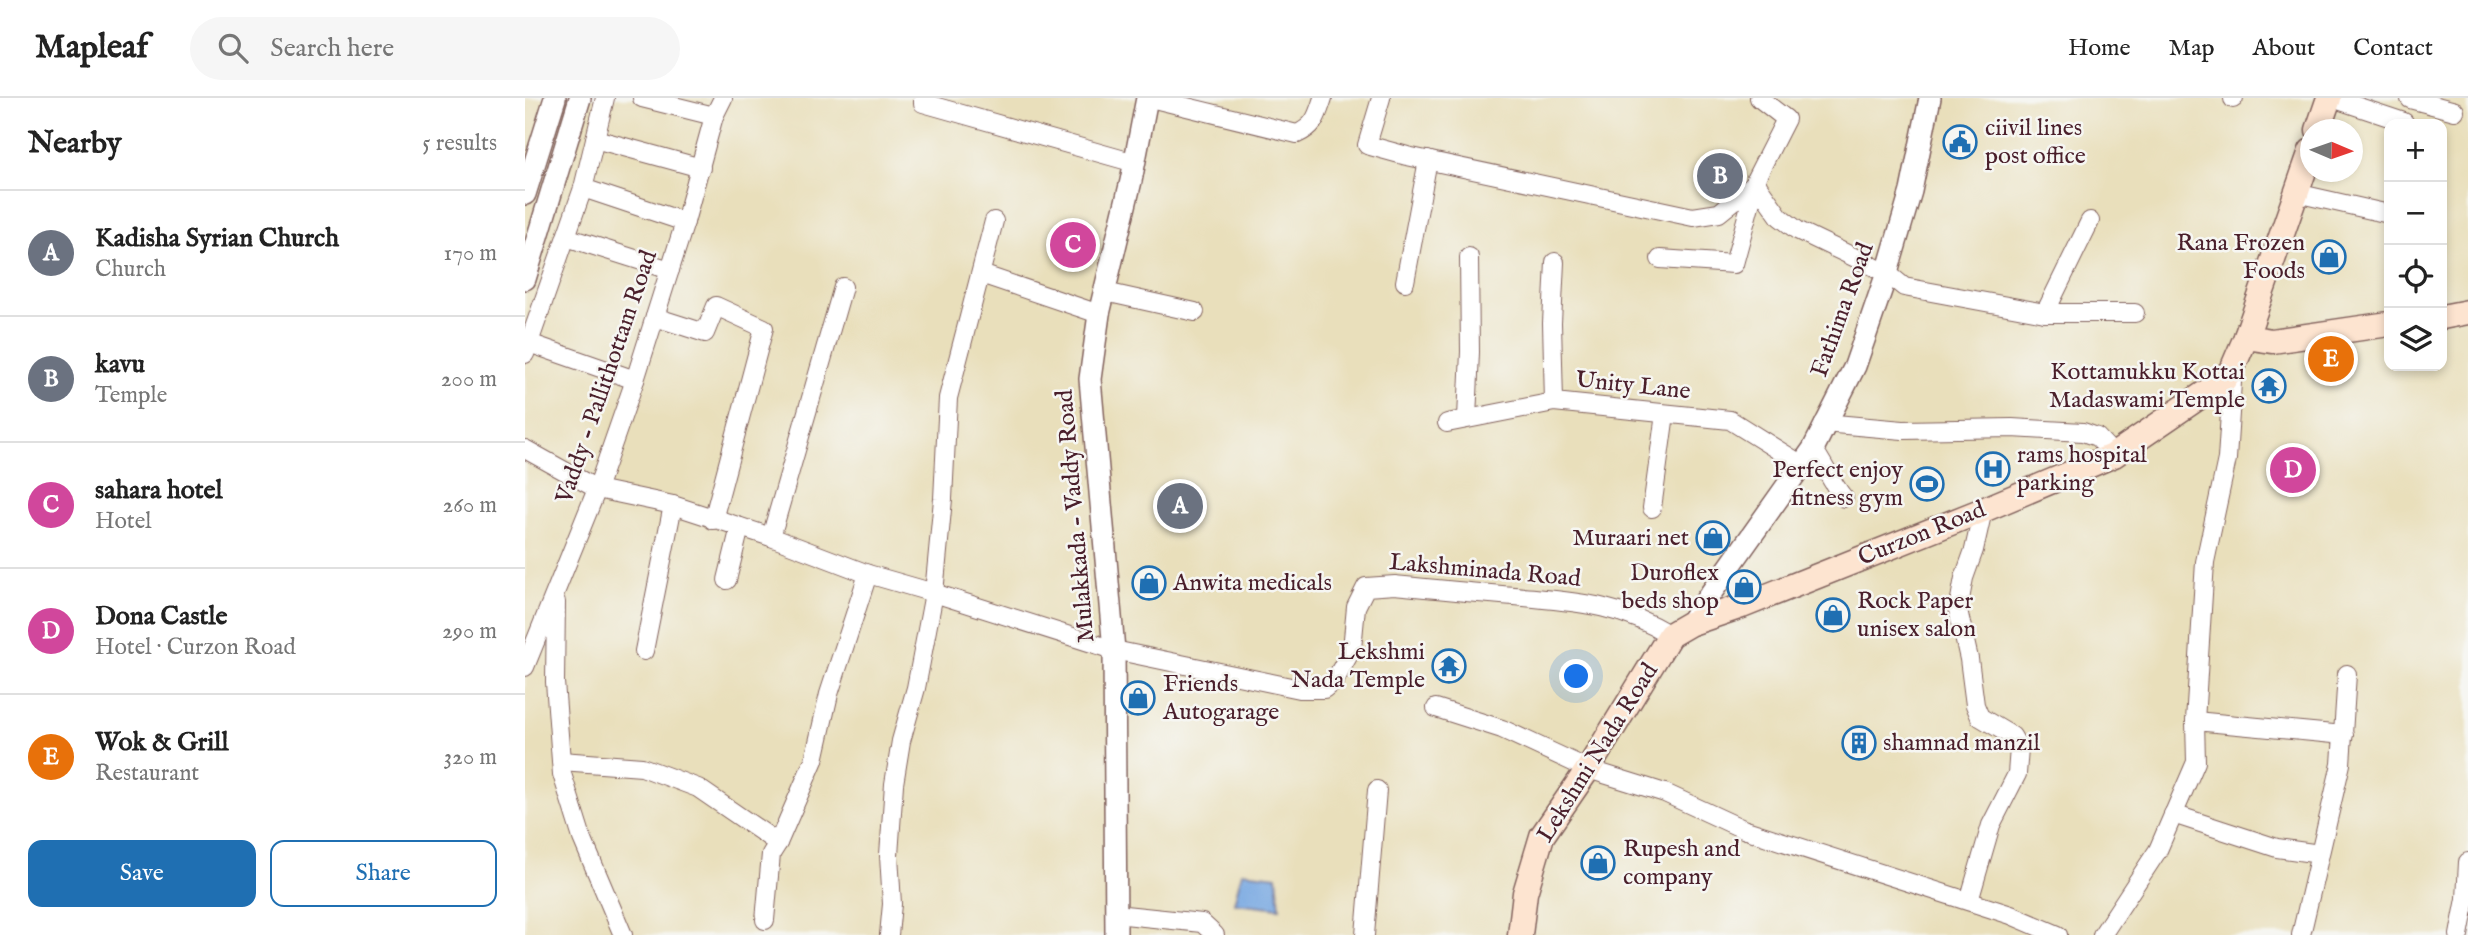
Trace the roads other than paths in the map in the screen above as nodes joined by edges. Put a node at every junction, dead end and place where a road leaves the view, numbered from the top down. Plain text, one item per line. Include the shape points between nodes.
1 (555, 98) edge
2 (580, 98) edge
3 (605, 98) edge
4 (642, 98) edge
5 (723, 98) edge
6 (923, 98) edge
7 (1149, 98) edge
8 (1323, 98) edge
9 (1381, 98) edge
10 (1759, 98) edge
11 (1930, 98) edge
12 (2331, 98) edge
13 (2410, 99) edge
14 (2455, 111) dead end
15 (714, 116) junction
16 (2322, 119) edge
17 (2392, 119) edge
18 (2405, 119) edge
19 (595, 139) junction
20 (1428, 160) junction
21 (1135, 163) junction
22 (701, 168) junction
23 (2300, 180) edge
24 (1756, 183) junction
25 (583, 188) junction
26 (2295, 193) junction
27 (525, 194) edge
28 (2384, 213) edge
29 (994, 221) dead end
30 (2090, 221) dead end
31 (685, 222) junction
32 (566, 237) junction
33 (1469, 257) dead end
34 (1660, 259) dead end
35 (1555, 262) dead end
36 (670, 270) junction
37 (1887, 273) junction
38 (981, 274) junction
39 (525, 279) edge
40 (1405, 282) dead end
41 (843, 287) dead end
42 (1105, 292) junction
43 (1195, 312) dead end
44 (2045, 313) junction
45 (2135, 313) dead end
46 (1100, 314) junction
47 (655, 317) junction
48 (2384, 325) edge
49 (2246, 337) junction
50 (527, 348) edge
51 (2233, 367) junction
52 (635, 380) junction
53 (1554, 402) junction
54 (1665, 414) junction
55 (1467, 418) junction
56 (1447, 423) dead end
57 (1824, 423) junction
58 (525, 449) edge
59 (2114, 455) junction
60 (1807, 457) junction
61 (597, 489) junction
62 (1845, 498) dead end
63 (673, 505) junction
64 (1652, 508) dead end
65 (1983, 510) junction
66 (713, 520) junction
67 (740, 527) junction
68 (771, 537) junction
69 (868, 575) junction
70 (727, 580) dead end
71 (556, 591) junction
72 (934, 593) junction
73 (1679, 630) junction
74 (1114, 650) junction
75 (644, 652) dead end
76 (525, 667) edge
77 (2347, 674) dead end
78 (1436, 708) dead end
79 (2195, 721) junction
80 (2344, 735) junction
81 (561, 761) junction
82 (1587, 769) junction
83 (1377, 790) dead end
84 (2173, 814) junction
85 (778, 843) junction
86 (2320, 855) junction
87 (2468, 862) edge
88 (2467, 899) edge
89 (1969, 901) junction
90 (765, 920) dead end
91 (1116, 925) edge
92 (623, 935) edge
93 (889, 935) edge
94 (1215, 935) edge
95 (1364, 935) edge
96 (1520, 935) edge
97 (2058, 935) edge
98 (2102, 935) edge
99 (2301, 935) edge
100 (2459, 935) edge

1 - 27 street
2 - 39 street
3 - 19 street
4 - 15 street
5 - 15 street, Vaddy - Pallithottam Road
6 - 21 street via 923,103
7 - 8 street via 1297,134 1308,130 1316,119
7 - 21 street, Mulakkada - Vaddy Road
9 - 20 street via 1367,145
10 - 24 street via 1786,118
11 - 37 street, Fathima Road via 1911,191
12 - 16 main road
12 - 17 street
13 - 14 street
13 - 18 street
15 - 22 street, Vaddy - Pallithottam Road
19 - 22 street
19 - 25 street
20 - 24 street via 1693,218 1719,213
20 - 40 street
21 - 42 street, Mulakkada - Vaddy Road
22 - 31 street, Vaddy - Pallithottam Road
23 - 26 main road, Curzon Road
24 - 34 street via 1734,264
24 - 37 street via 1780,217 1797,230
25 - 31 street
25 - 32 street
26 - 28 street
26 - 49 main road, Curzon Road
29 - 38 street
30 - 44 street
31 - 36 street, Vaddy - Pallithottam Road
32 - 36 street
32 - 50 street
33 - 55 street
35 - 53 street
36 - 47 street, Vaddy - Pallithottam Road
37 - 44 street via 1904,287
37 - 57 street, Fathima Road via 1854,366
38 - 46 street
38 - 72 street via 948,398
41 - 68 street
42 - 43 street
42 - 46 street, Mulakkada - Vaddy Road
44 - 45 street
46 - 74 street, Mulakkada - Vaddy Road via 1090,379 1091,409
47 - 52 street, Vaddy - Pallithottam Road
47 - 66 street via 705,334 716,306 764,328
48 - 49 main road via 2272,341
49 - 51 main road, Curzon Road
50 - 52 street
51 - 59 main road, Curzon Road via 2224,380
51 - 79 street via 2227,459 2205,562
52 - 61 street, Vaddy - Pallithottam Road
53 - 54 street, Unity Lane
53 - 55 street, Unity Lane
54 - 60 street, Unity Lane via 1730,420
54 - 64 street
55 - 56 street, Unity Lane
57 - 59 street via 1903,430 2083,432 2097,437
57 - 60 street, Fathima Road
58 - 61 street
59 - 65 main road, Curzon Road
60 - 62 street via 1826,466 1833,486
60 - 73 street, Fathima Road
61 - 63 street
61 - 71 street, Vaddy - Pallithottam Road
63 - 66 street
63 - 75 street
65 - 73 main road, Curzon Road
65 - 89 street via 1958,610 1980,717 2012,736 2019,748 2017,775 1991,825
66 - 67 street
67 - 68 street
67 - 70 street
68 - 69 street
69 - 72 street
69 - 85 street via 829,694 814,760
71 - 76 street, Vaddy - Pallithottam Road
71 - 81 street via 555,682
72 - 74 street
72 - 93 street via 894,783
73 - 74 street, Lakshminada Road via 1613,608 1395,585 1366,587 1356,607 1352,649 1335,680 1324,689 1300,689
73 - 82 main road, Lekshmi Nada Road
74 - 91 street, Mulakkada - Vaddy Road
77 - 80 street
78 - 82 street via 1502,729
79 - 80 street
79 - 84 street via 2196,762
80 - 86 street
81 - 85 street via 642,767 698,788
81 - 92 street via 582,838
82 - 89 street via 1665,793 1743,829
82 - 96 main road, Lekshmi Nada Road via 1542,836 1525,893
83 - 95 street
84 - 86 street via 2277,848
84 - 98 street via 2158,850
85 - 90 street via 771,854
86 - 99 street
87 - 88 street
88 - 100 street
89 - 97 street
91 - 94 street via 1202,923

